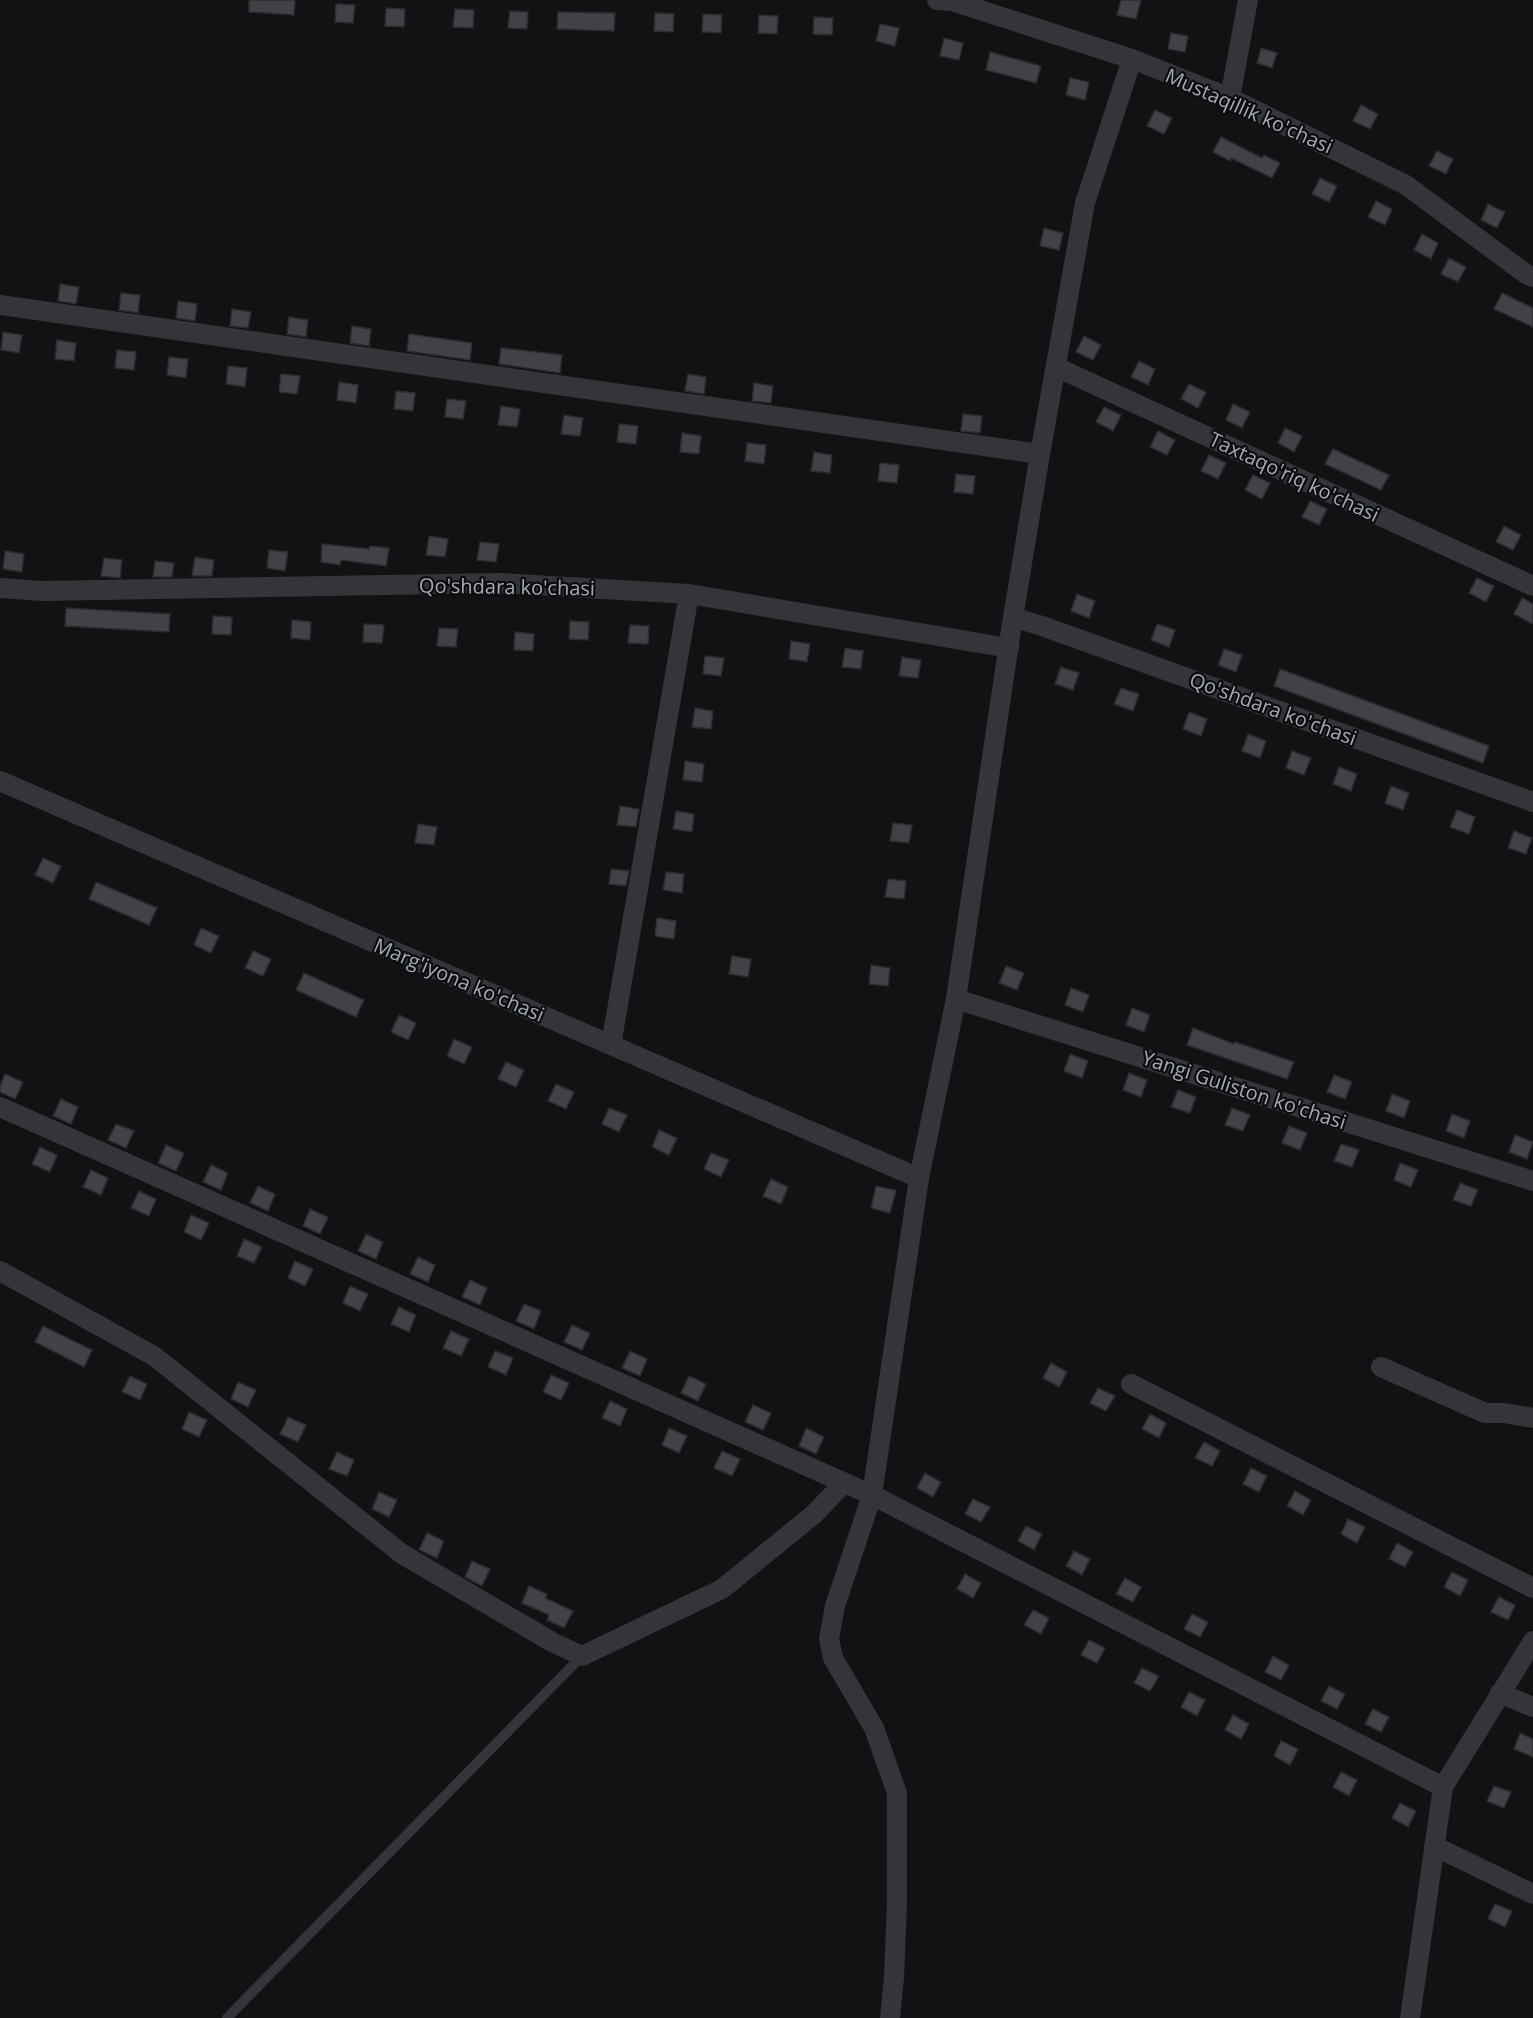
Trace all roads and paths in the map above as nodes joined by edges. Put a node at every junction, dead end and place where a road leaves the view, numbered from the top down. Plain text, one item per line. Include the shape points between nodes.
1 (937, 0) edge
2 (1248, 0) edge
3 (1132, 59) junction
4 (1230, 98) junction
5 (1533, 277) edge
6 (0, 305) edge
7 (1056, 367) junction
8 (1040, 454) junction
9 (1533, 586) edge
10 (0, 588) edge
11 (688, 594) junction
12 (1013, 617) junction
13 (1009, 648) junction
14 (0, 781) edge
15 (1533, 802) edge
16 (956, 999) junction
17 (611, 1045) junction
18 (0, 1107) edge
19 (919, 1178) junction
20 (1533, 1181) edge
21 (0, 1271) edge
22 (1382, 1367) dead end
23 (1131, 1384) dead end
24 (1533, 1418) edge
25 (844, 1482) junction
26 (872, 1495) junction
27 (1533, 1588) edge
28 (1533, 1641) edge
29 (582, 1656) junction
30 (1500, 1693) junction
31 (1533, 1707) edge
32 (1443, 1787) junction
33 (1434, 1846) junction
34 (1533, 1894) edge
35 (227, 2018) edge
36 (890, 2018) edge
37 (1410, 2018) edge

1 - 3 street, Mustaqillik ko'chasi via 952,1
2 - 4 street
3 - 4 street, Mustaqillik ko'chasi
3 - 7 street via 1086,203
4 - 5 street, Mustaqillik ko'chasi via 1406,185
6 - 8 street
7 - 8 street
7 - 9 street, Taxtaqo'riq ko'chasi
8 - 12 street
10 - 11 street, Qo'shdara ko'chasi via 42,591 500,584
11 - 13 street, Qo'shdara ko'chasi
11 - 17 street
12 - 13 street
12 - 15 street, Qo'shdara ko'chasi
13 - 16 street
14 - 17 street, Marg'iyona ko'chasi
16 - 19 street
16 - 20 street, Yangi Guliston ko'chasi
17 - 19 street, Marg'iyona ko'chasi
18 - 25 street
19 - 26 street
21 - 29 street via 154,1356 402,1554
22 - 24 street via 1485,1413
23 - 27 street
25 - 26 street
25 - 29 street via 813,1515 722,1589
26 - 32 street
26 - 36 street via 835,1606 829,1639 833,1658 874,1728 897,1793 897,1903
28 - 30 street
29 - 35 lane
30 - 31 street
30 - 32 street
32 - 33 street
33 - 34 street
33 - 37 street

